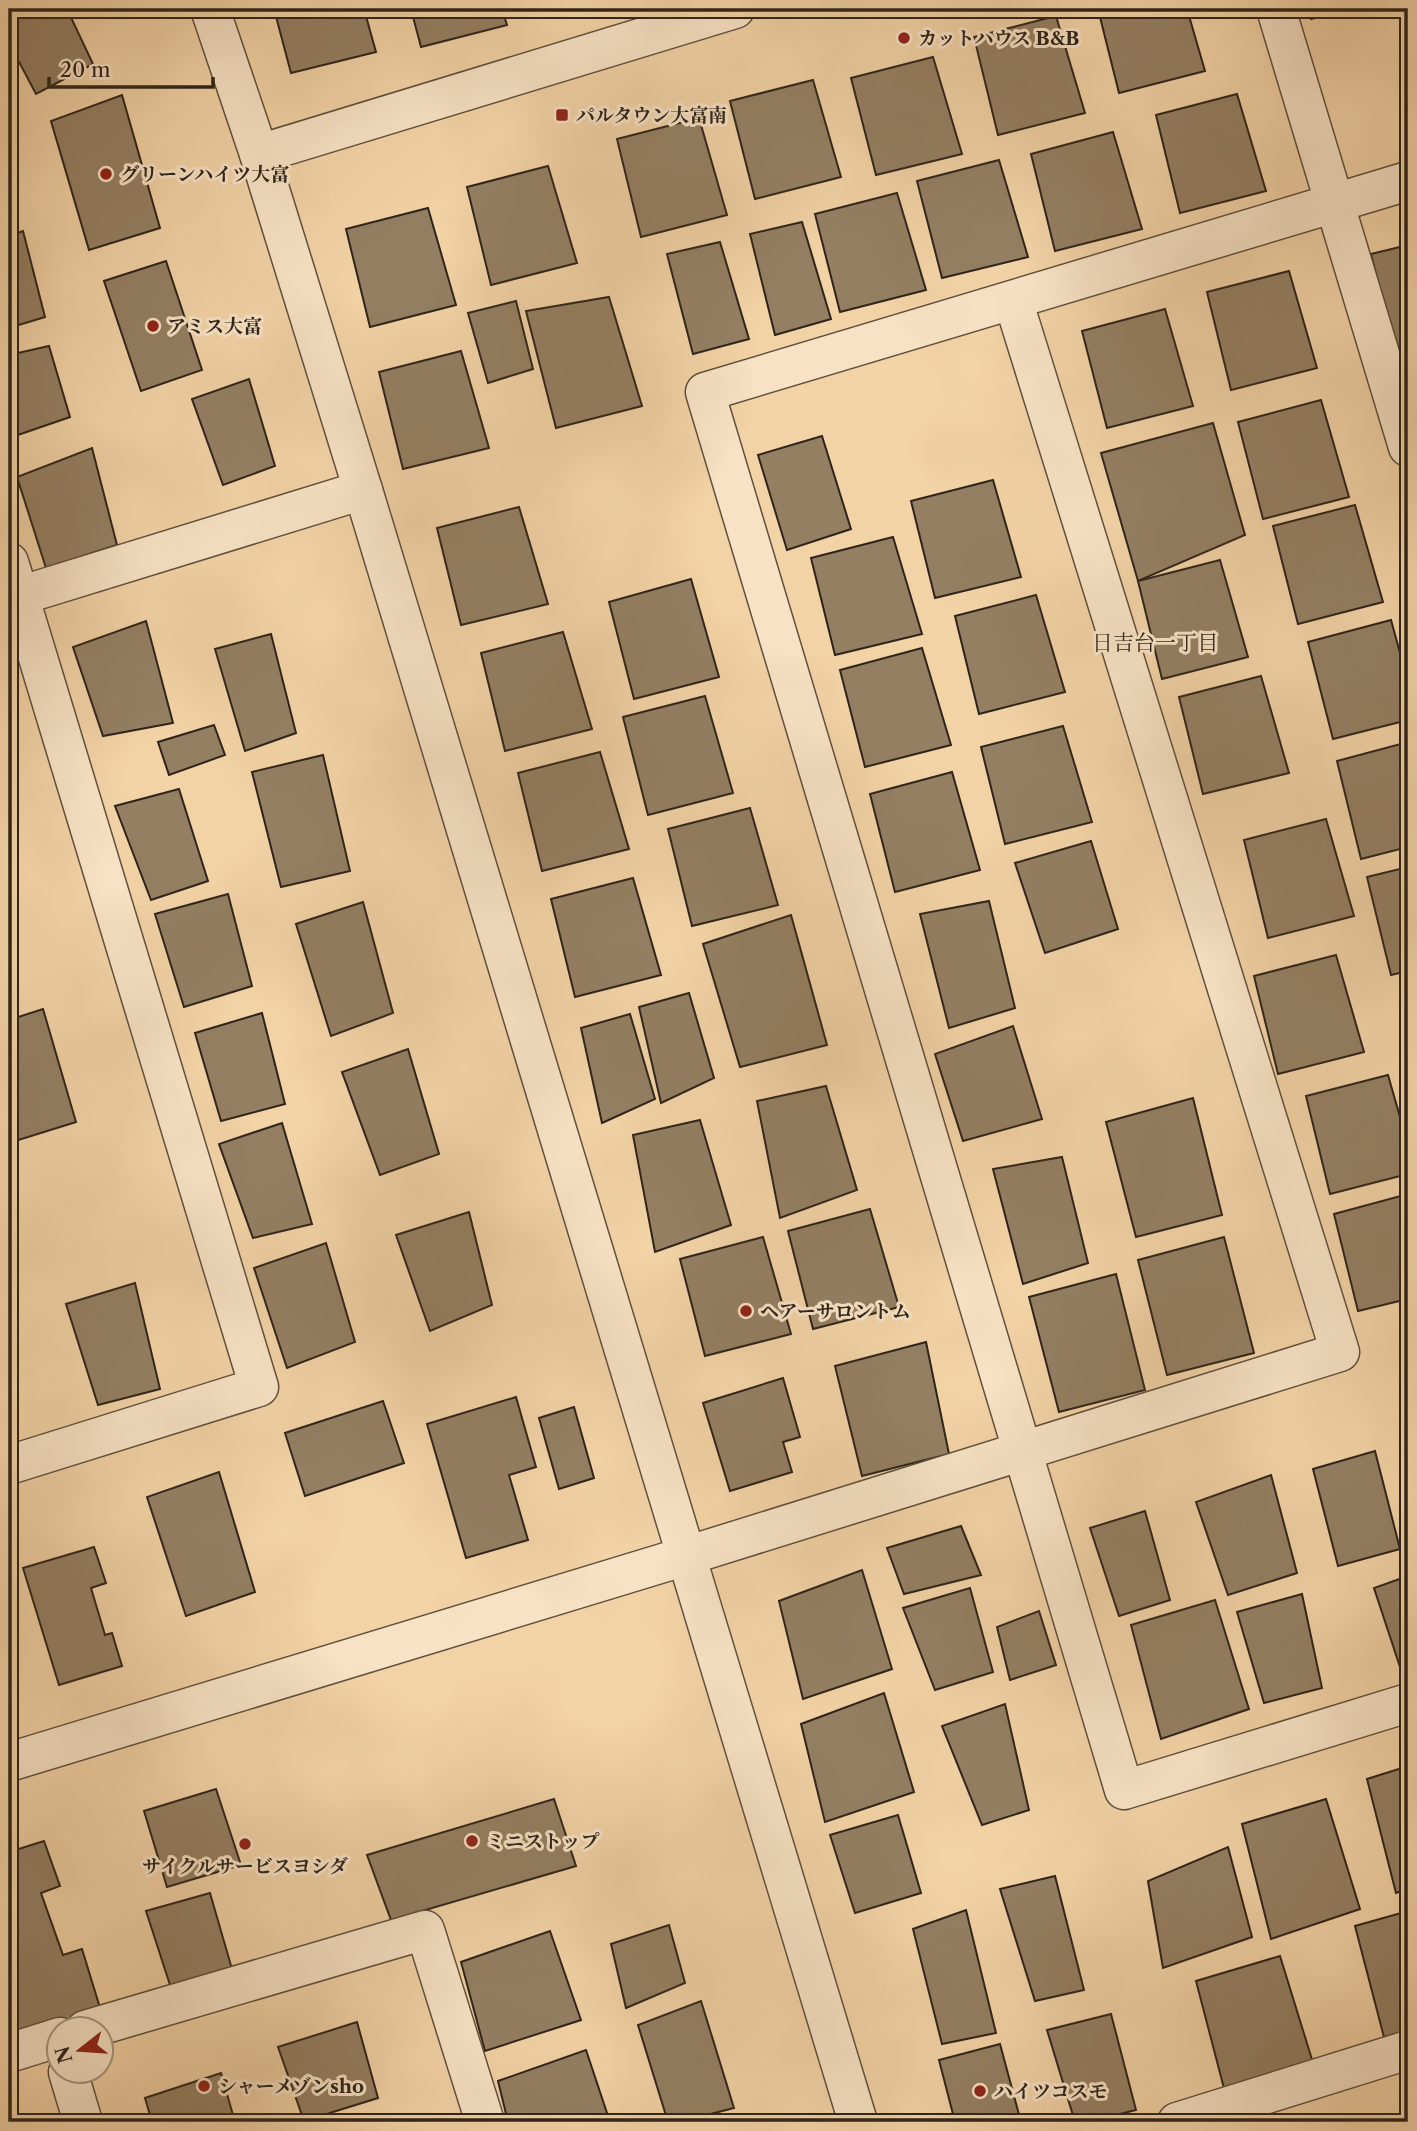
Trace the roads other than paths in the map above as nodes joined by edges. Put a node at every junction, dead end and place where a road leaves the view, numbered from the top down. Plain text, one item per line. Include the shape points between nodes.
1 (210, 9) edge
2 (735, 9) edge
3 (1276, 9) edge
4 (259, 154) junction
5 (1408, 181) edge
6 (1334, 204) junction
7 (1013, 300) junction
8 (1408, 447) edge
9 (363, 490) junction
10 (12, 586) edge
11 (1022, 1450) junction
12 (9, 1465) edge
13 (686, 1556) junction
14 (1408, 1703) edge
15 (9, 1762) edge
16 (116, 2027) edge
17 (46, 2047) edge
18 (1408, 2050) edge
19 (9, 2053) edge
20 (75, 2086) edge
21 (83, 2122) edge
22 (485, 2122) edge
23 (858, 2122) edge
24 (1177, 2122) edge

1 - 4 street
2 - 4 street
3 - 6 street
4 - 9 street
5 - 6 street
6 - 7 street
6 - 8 street
7 - 11 street via 705,392
7 - 11 street via 1340,1352
9 - 10 street
9 - 13 street
10 - 12 street via 259,1387
11 - 13 street
11 - 14 street via 1124,1790
13 - 15 street
13 - 23 street
16 - 22 street via 425,1930
17 - 19 street
18 - 24 street
20 - 21 street

